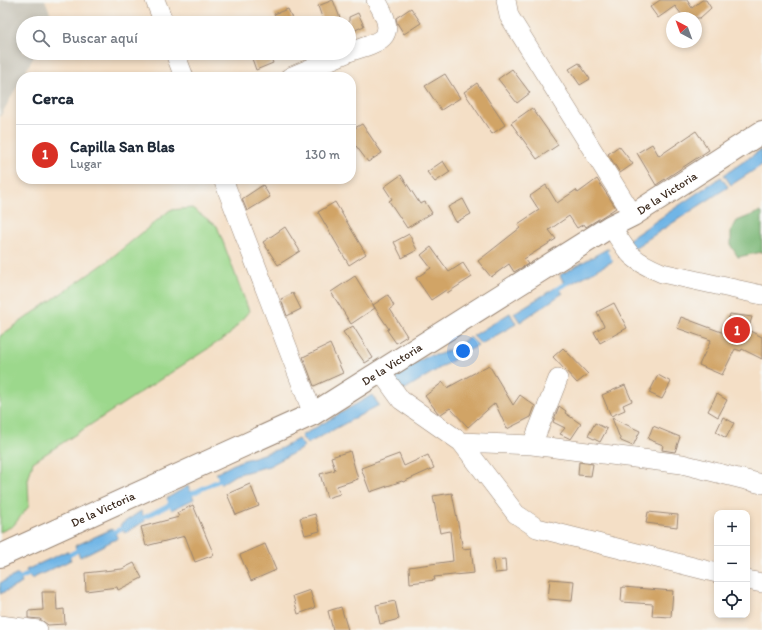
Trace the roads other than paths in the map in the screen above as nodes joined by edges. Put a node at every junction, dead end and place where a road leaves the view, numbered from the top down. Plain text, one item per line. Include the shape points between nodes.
1 (156, 0) edge
2 (376, 0) edge
3 (506, 0) edge
4 (162, 16) edge
5 (356, 50) edge
6 (178, 60) edge
7 (331, 60) edge
8 (182, 72) edge
9 (302, 72) edge
10 (762, 132) edge
11 (225, 184) edge
12 (633, 215) junction
13 (611, 226) junction
14 (762, 295) edge
15 (380, 371) junction
16 (558, 379) dead end
17 (314, 414) junction
18 (461, 442) junction
19 (532, 445) junction
20 (762, 484) edge
21 (0, 556) edge
22 (714, 572) edge
23 (750, 581) edge
24 (762, 583) edge
25 (0, 626) edge
26 (38, 630) edge

1 - 4 street
2 - 5 street via 383,11 386,36 374,44
3 - 12 street via 508,16
6 - 8 street
7 - 9 street
10 - 12 main road, De la Victoria
11 - 17 street
12 - 13 main road, De la Victoria
13 - 14 street via 629,255 647,267 662,273
13 - 15 main road, De la Victoria
15 - 17 main road, De la Victoria
15 - 18 street via 401,400
16 - 19 street
17 - 21 main road, De la Victoria
18 - 19 street
18 - 22 street via 516,514 537,528
19 - 20 street via 682,464
23 - 24 street
25 - 26 street

